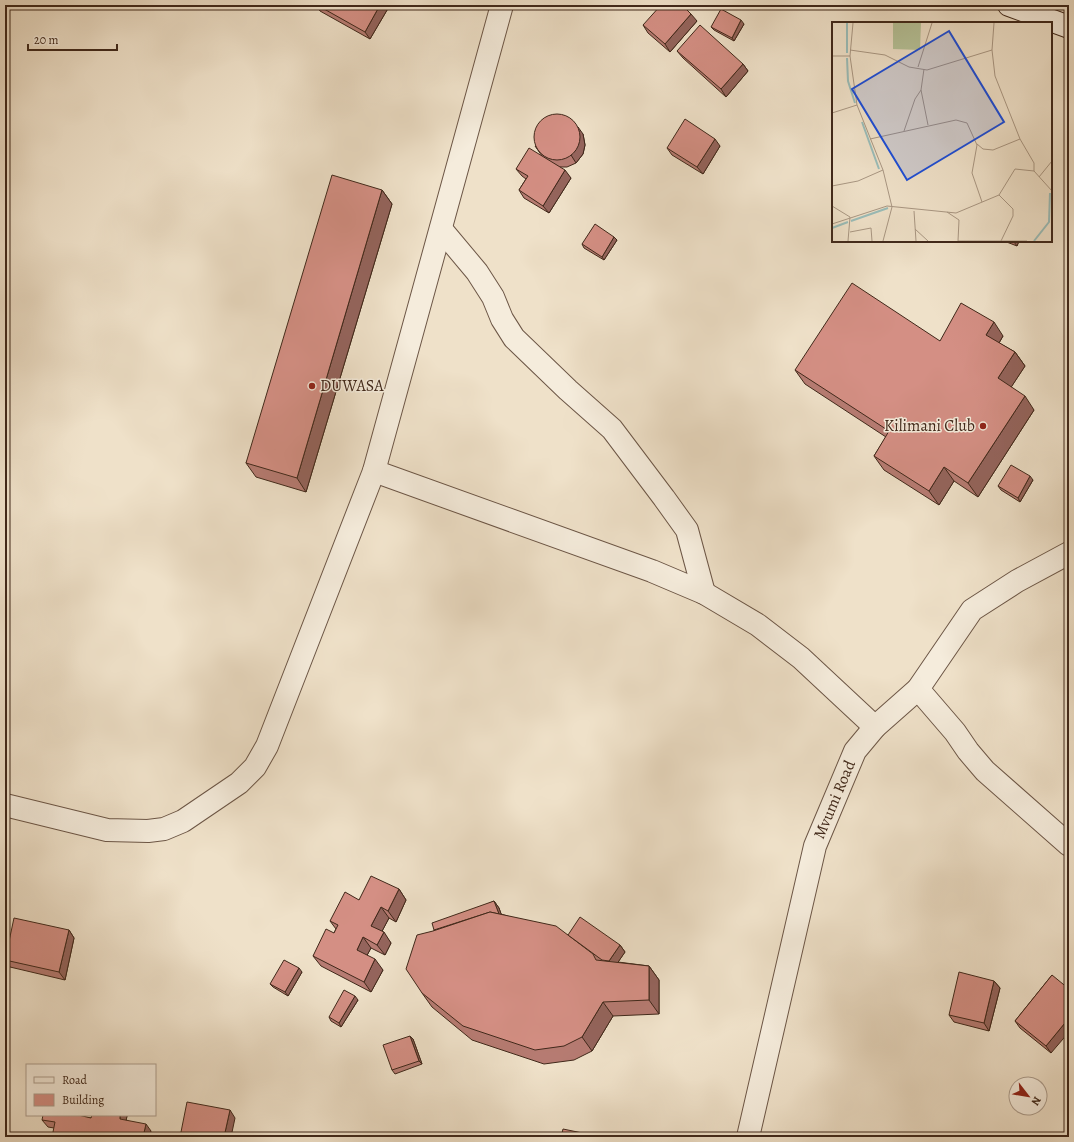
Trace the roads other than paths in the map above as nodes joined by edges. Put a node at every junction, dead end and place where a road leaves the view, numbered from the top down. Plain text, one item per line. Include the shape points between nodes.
1 (502, 5) edge
2 (1010, 5) edge
3 (1069, 27) edge
4 (441, 229) junction
5 (374, 471) junction
6 (1069, 553) edge
7 (704, 593) junction
8 (918, 689) junction
9 (875, 727) junction
10 (5, 805) edge
11 (1069, 845) edge
12 (748, 1137) edge

1 - 4 street
2 - 3 street
4 - 5 street
4 - 7 street via 477,272 493,296 502,319 514,338 612,428 649,477 687,530
5 - 7 street via 652,571
5 - 10 street via 267,746 254,767 239,782 183,821 164,829 148,831 107,830
6 - 8 street, Mvumi Road via 1017,581 972,610
7 - 9 street via 758,625 801,658
8 - 9 street, Mvumi Road
8 - 11 street via 985,771
9 - 12 street, Mvumi Road via 855,751 816,846

